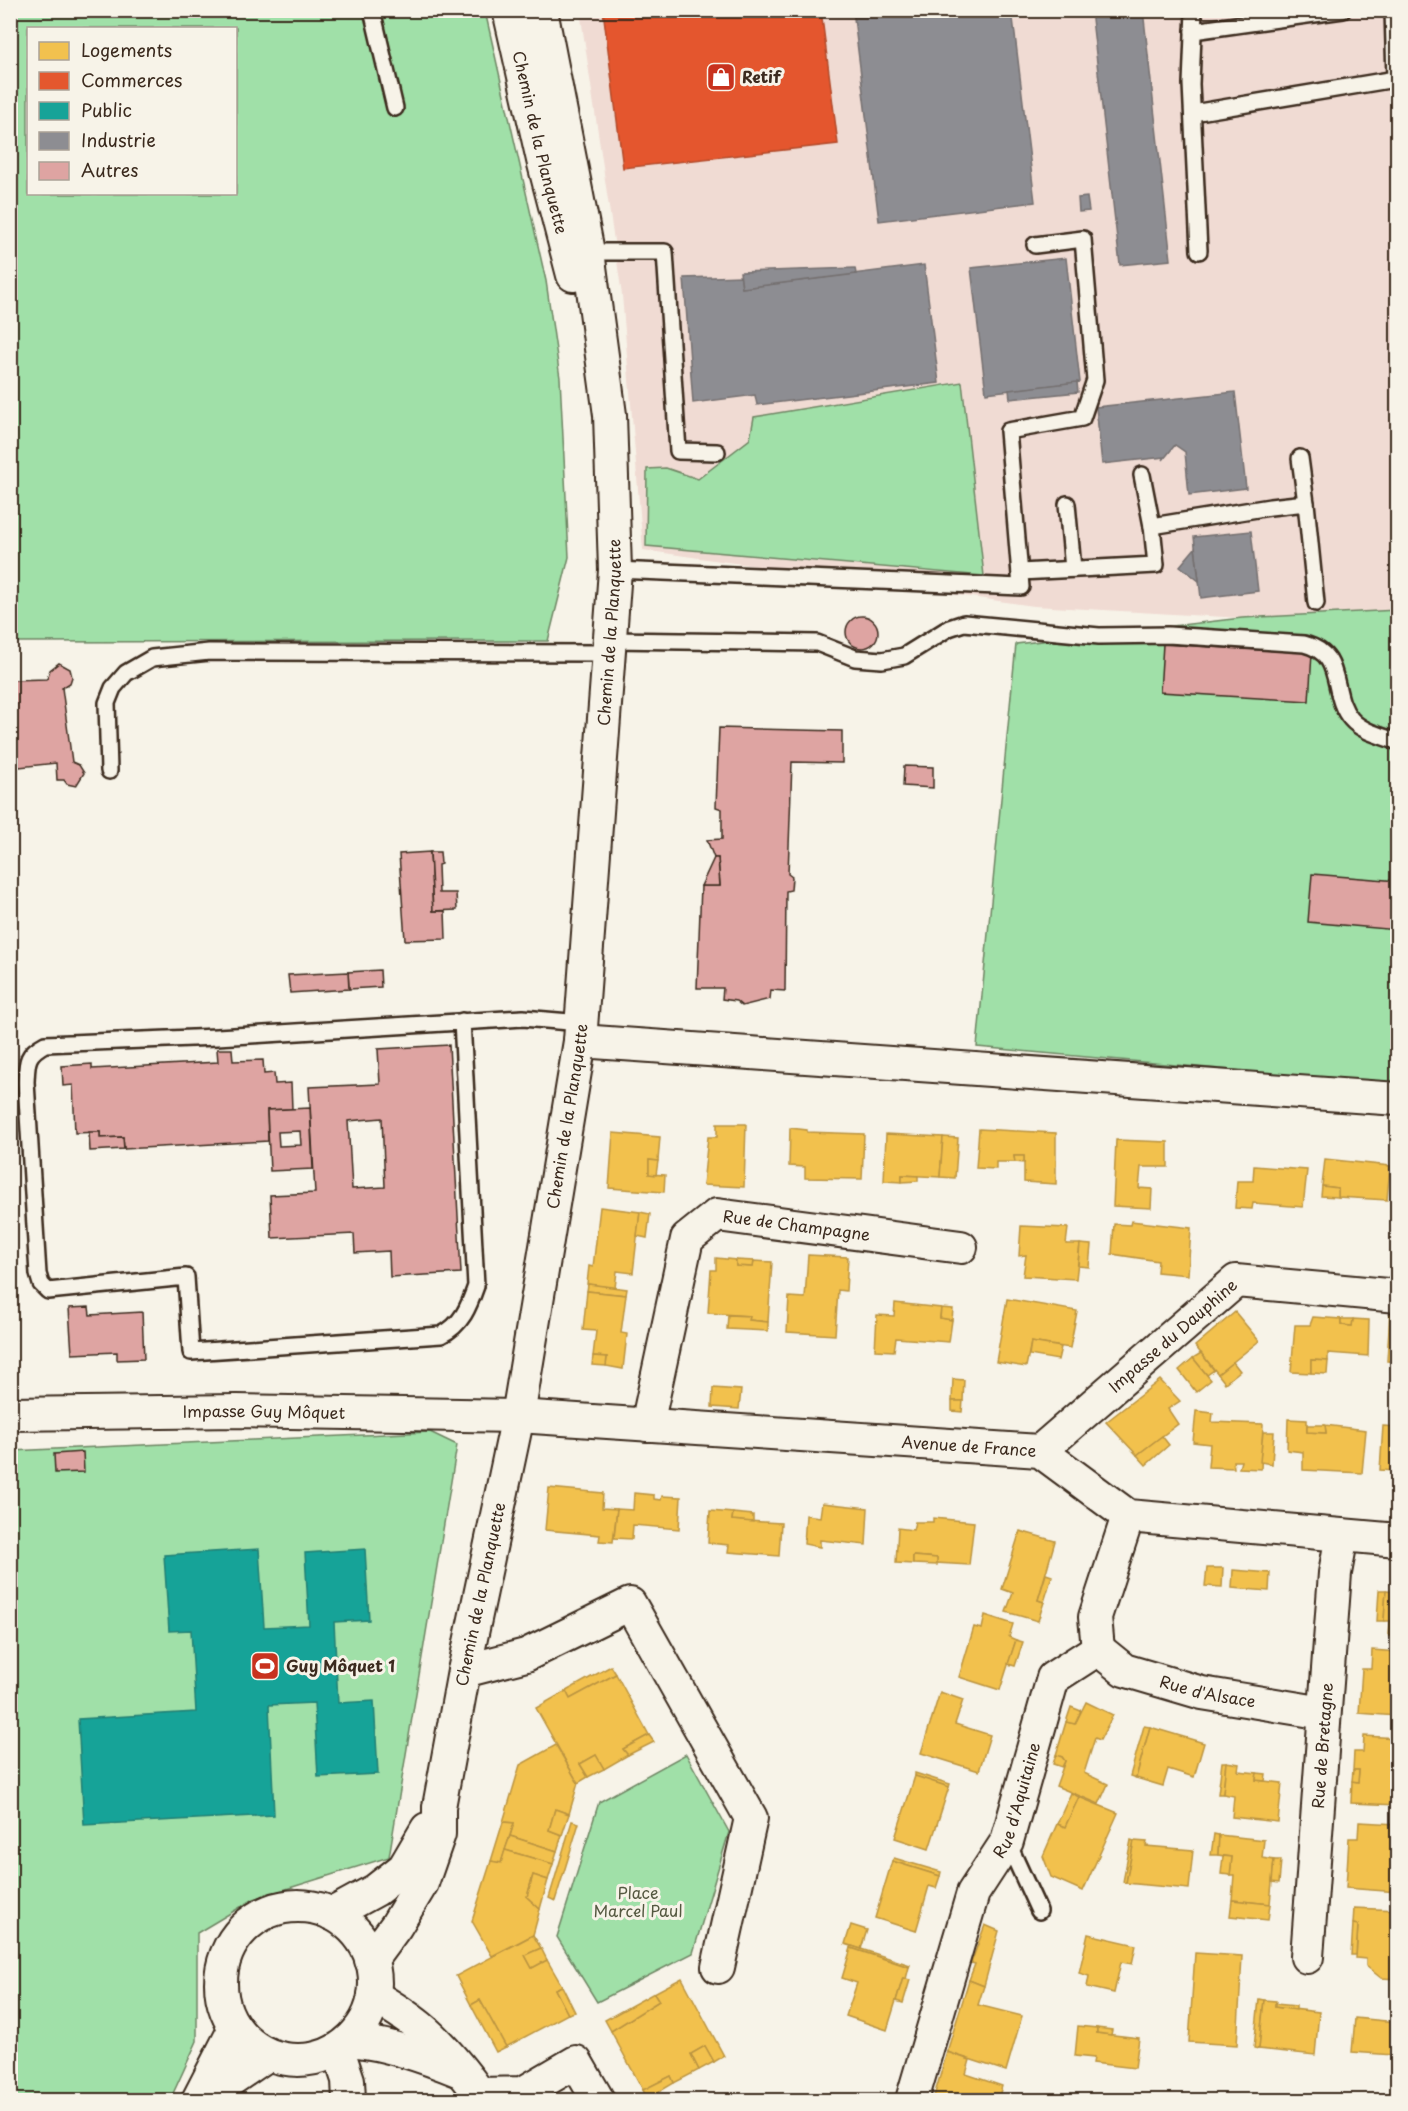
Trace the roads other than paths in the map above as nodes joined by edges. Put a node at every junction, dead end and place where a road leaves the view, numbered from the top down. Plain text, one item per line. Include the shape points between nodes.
1 (372, 10) edge
2 (509, 10) edge
3 (541, 10) edge
4 (1194, 10) edge
5 (1343, 10) edge
6 (1393, 10) edge
7 (1193, 30) junction
8 (395, 108) dead end
9 (1193, 113) junction
10 (1035, 245) dead end
11 (1199, 251) dead end
12 (588, 252) junction
13 (610, 415) junction
14 (717, 452) dead end
15 (1300, 458) dead end
16 (1142, 475) dead end
17 (1306, 503) junction
18 (1068, 504) dead end
19 (1152, 526) junction
20 (1073, 569) junction
21 (615, 570) junction
22 (1020, 572) junction
23 (1316, 603) dead end
24 (610, 647) junction
25 (1398, 742) edge
26 (109, 771) dead end
27 (462, 1021) junction
28 (580, 1032) junction
29 (1398, 1099) edge
30 (961, 1247) dead end
31 (1398, 1296) edge
32 (10, 1414) edge
33 (518, 1416) junction
34 (647, 1425) junction
35 (1040, 1451) junction
36 (1128, 1516) junction
37 (1342, 1535) junction
38 (1398, 1540) edge
39 (1098, 1649) junction
40 (464, 1671) junction
41 (1324, 1713) junction
42 (439, 1807) junction
43 (1007, 1841) junction
44 (1039, 1911) dead end
45 (332, 1914) junction
46 (1307, 1957) dead end
47 (371, 1960) junction
48 (718, 1967) dead end
49 (374, 1996) junction
50 (235, 2028) junction
51 (344, 2045) junction
52 (267, 2055) junction
53 (475, 2089) edge
54 (199, 2100) edge
55 (349, 2100) edge
56 (598, 2100) edge
57 (912, 2100) edge

1 - 8 lane
2 - 13 street, Chemin de la Planquette via 543,160
3 - 12 street, Chemin de la Planquette
4 - 7 lane
5 - 7 lane
6 - 9 lane via 1395,79
7 - 9 lane
9 - 11 lane
10 - 22 lane via 1083,239 1095,380 1082,418 1008,430
12 - 13 street, Chemin de la Planquette
12 - 14 lane via 665,252 678,451
13 - 21 street, Chemin de la Planquette
15 - 17 lane
16 - 19 lane
17 - 19 lane
17 - 23 lane
18 - 20 lane
19 - 20 lane via 1156,565
20 - 22 lane
21 - 22 lane via 1021,587
21 - 24 street, Chemin de la Planquette
24 - 25 lane via 817,643 855,658 882,660 904,656 964,623 1099,636 1168,635 1304,644 1330,659 1343,707 1353,721
24 - 26 lane via 209,652 152,657 126,673 107,702
24 - 28 street, Chemin de la Planquette
27 - 27 lane via 45,1044 33,1051 27,1063 26,1082 41,1284 48,1291 186,1277 191,1352 441,1335 453,1329 469,1307 476,1286
27 - 28 lane via 524,1018
28 - 29 street
28 - 33 street, Chemin de la Planquette
30 - 34 street, Rue de Champagne via 717,1215 687,1239
31 - 35 street, Impasse du Dauphine via 1236,1281
32 - 33 street, Impasse Guy Môquet via 237,1411
33 - 34 street, Avenue de France
33 - 40 street, Chemin de la Planquette
34 - 35 street, Avenue de France
35 - 36 street, Avenue de France
36 - 37 street
36 - 39 street via 1095,1617
37 - 38 street
37 - 41 street, Rue de Bretagne via 1335,1573
39 - 41 street, Rue d'Alsace via 1124,1670 1202,1693
39 - 43 street, Rue d'Aquitaine via 1053,1678
40 - 42 street, Chemin de la Planquette
40 - 48 street via 526,1655 630,1604 751,1818
41 - 46 street, Rue de Bretagne
42 - 45 street, Chemin de la Planquette via 404,1868 376,1890
42 - 47 street, Chemin de la Planquette via 439,1834 422,1883
43 - 44 lane
43 - 57 street, Rue d'Aquitaine via 973,1893
45 - 47 street via 363,1941
45 - 50 street via 311,1907 288,1906 247,1925 232,1942 221,1985 225,2008
47 - 49 street
49 - 51 street via 366,2020
49 - 53 street via 435,2039
50 - 52 street
50 - 54 street
51 - 52 street via 321,2057 303,2060
51 - 53 street via 377,2043 429,2058
51 - 55 street
52 - 54 street
53 - 56 street via 523,2093 576,2062

